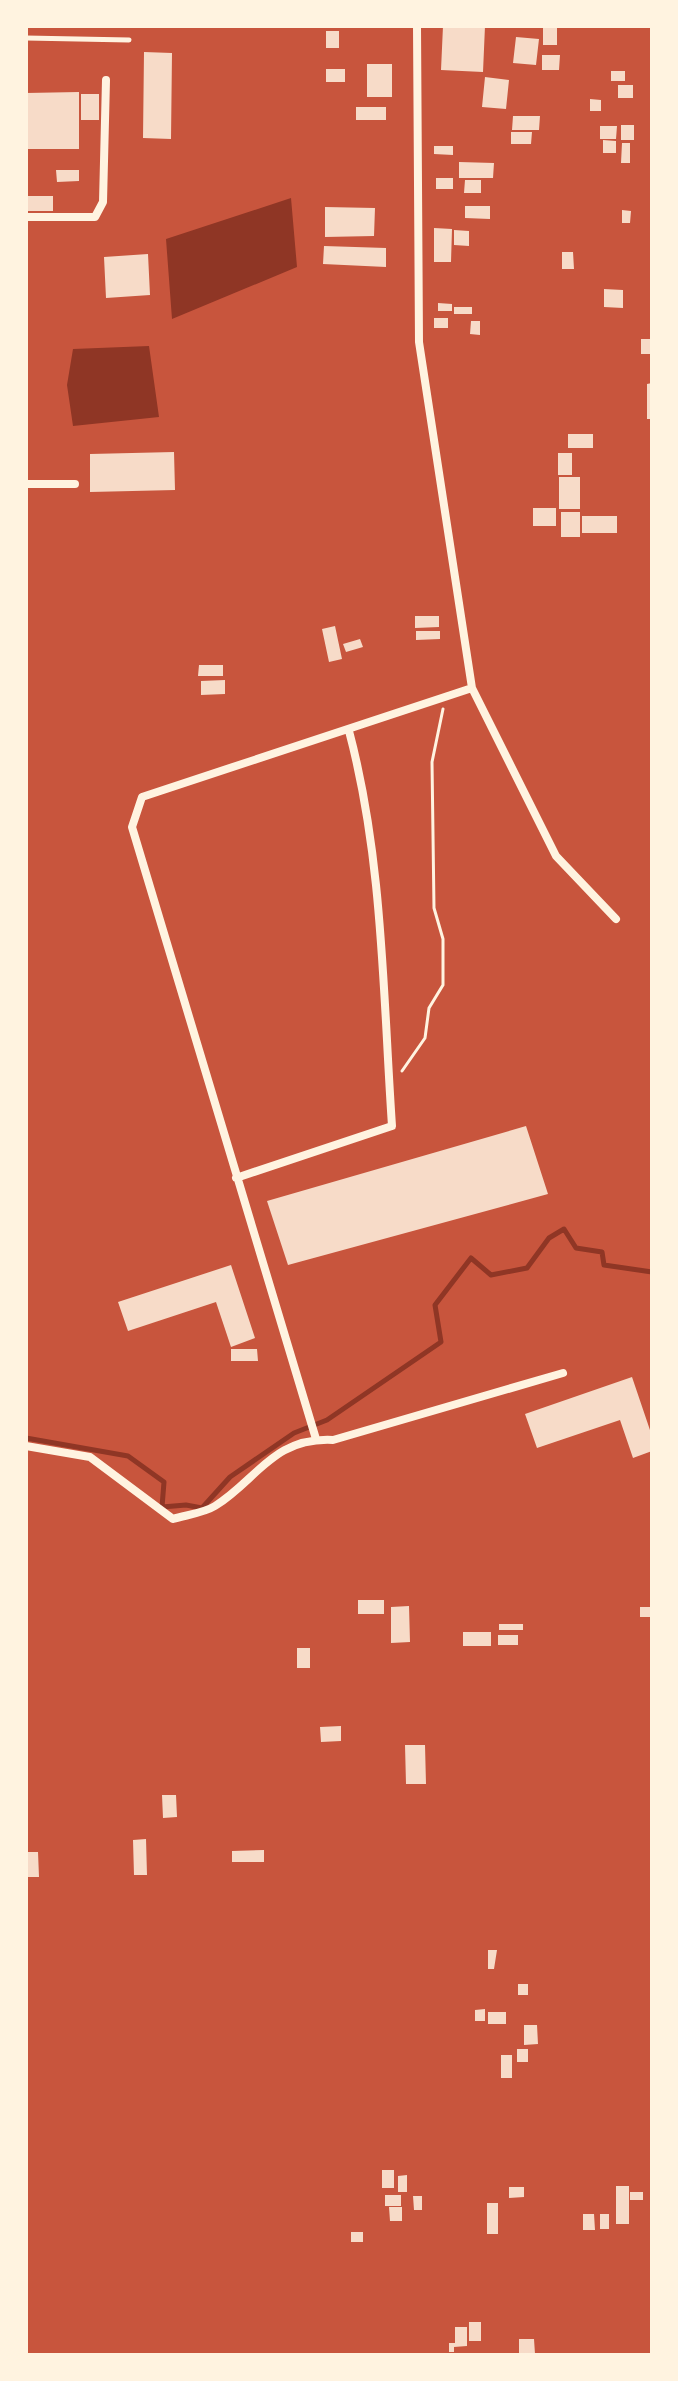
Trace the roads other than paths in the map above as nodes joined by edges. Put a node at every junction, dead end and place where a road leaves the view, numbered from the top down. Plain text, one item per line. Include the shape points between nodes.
1 (417, 26) edge
2 (26, 38) edge
3 (129, 40) dead end
4 (106, 80) dead end
5 (26, 217) edge
6 (26, 484) edge
7 (75, 484) dead end
8 (472, 688) junction
9 (349, 731) junction
10 (616, 919) dead end
11 (236, 1178) junction
12 (563, 1373) dead end
13 (316, 1439) junction
14 (26, 1446) edge

1 - 8 street via 419,342
2 - 3 lane
4 - 5 street via 103,202 95,217
6 - 7 street
8 - 9 street
8 - 10 street via 556,856
9 - 11 street via 374,859 392,1126
9 - 11 street via 142,797 132,827
11 - 13 street
12 - 13 street via 333,1440
13 - 14 street via 276,1455 214,1507 173,1519 90,1457

